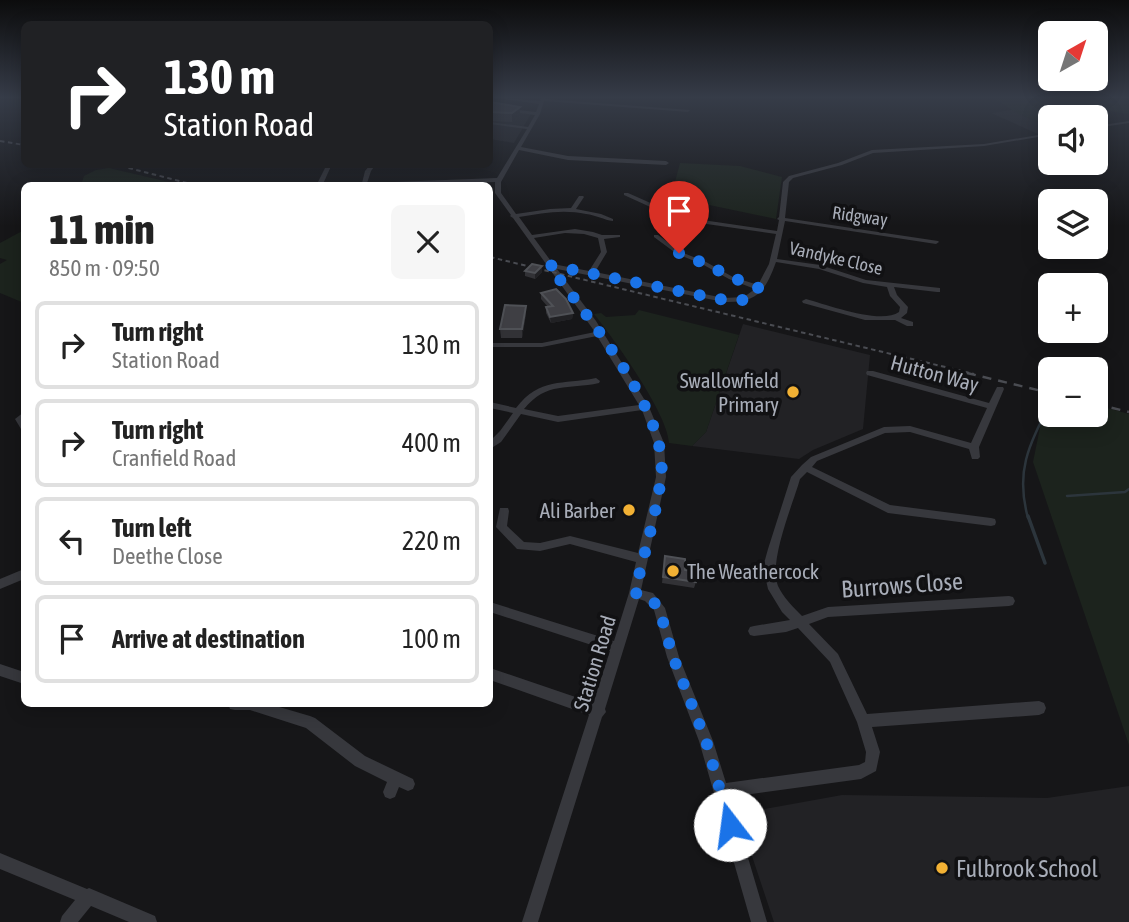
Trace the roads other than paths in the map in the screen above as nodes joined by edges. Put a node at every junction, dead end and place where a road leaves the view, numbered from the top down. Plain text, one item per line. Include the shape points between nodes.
1 (522, 140) edge
2 (1014, 140) edge
3 (517, 148) junction
4 (666, 163) dead end
5 (491, 172) dead end
6 (499, 180) junction
7 (485, 181) junction
8 (445, 182) edge
9 (626, 194) dead end
10 (581, 197) dead end
11 (573, 209) junction
12 (513, 216) junction
13 (611, 219) dead end
14 (780, 219) junction
15 (779, 233) junction
16 (618, 236) dead end
17 (656, 236) dead end
18 (528, 237) junction
19 (601, 237) junction
20 (936, 242) dead end
21 (774, 260) junction
22 (551, 268) junction
23 (592, 272) junction
24 (890, 286) junction
25 (759, 288) junction
26 (937, 290) dead end
27 (806, 301) dead end
28 (897, 318) junction
29 (910, 324) dead end
30 (599, 333) junction
31 (493, 345) edge
32 (870, 373) dead end
33 (596, 381) dead end
34 (1000, 389) dead end
35 (493, 406) edge
36 (645, 407) junction
37 (992, 407) junction
38 (519, 412) junction
39 (493, 444) edge
40 (805, 467) junction
41 (504, 511) dead end
42 (991, 522) dead end
43 (643, 559) junction
44 (21, 575) edge
45 (0, 584) edge
46 (635, 593) junction
47 (1009, 601) dead end
48 (493, 608) edge
49 (800, 621) junction
50 (754, 631) dead end
51 (618, 648) junction
52 (0, 670) edge
53 (493, 675) edge
54 (21, 677) edge
55 (259, 707) edge
56 (1039, 708) dead end
57 (599, 712) junction
58 (863, 722) junction
59 (398, 785) dead end
60 (721, 791) junction
61 (0, 861) edge
62 (89, 896) junction
63 (68, 922) edge
64 (149, 922) edge
65 (530, 922) edge
66 (759, 922) edge

1 - 3 street
2 - 14 street via 872,152 799,174 786,182
3 - 4 street via 568,158
3 - 6 street
5 - 7 street
6 - 7 street
6 - 12 street, Station Road via 498,193
7 - 8 street
9 - 15 street via 681,219
10 - 11 street
11 - 12 street
11 - 13 street
12 - 18 street, Station Road
14 - 15 street
14 - 20 street, Ridgway
15 - 21 street
16 - 19 street
17 - 25 street via 679,253
18 - 19 street via 562,231 586,231
18 - 22 street, Station Road
19 - 23 street via 604,252
21 - 24 street, Vandyke Close
21 - 25 street
22 - 23 street
22 - 30 street, Station Road
23 - 25 street via 724,300 743,300
24 - 26 street, Vandyke Close
24 - 28 street, Vandyke Close via 904,307
27 - 28 street via 865,318
28 - 29 street
30 - 31 street via 542,345
30 - 36 street, Station Road
32 - 37 street, Hutton Way
33 - 38 street via 543,389
34 - 37 street
35 - 38 street
36 - 38 street via 558,419
36 - 43 street, Station Road via 659,443 661,477
37 - 40 street via 974,452 910,429 884,430 826,453
38 - 39 street
40 - 42 street via 888,509
40 - 49 street via 796,477 769,567 772,586
41 - 43 street via 501,527 521,546 570,540
43 - 46 street, Station Road
44 - 45 street
46 - 51 street, Station Road
46 - 60 street via 649,597 659,608
47 - 49 street, Burrows Close via 828,612
48 - 51 street
49 - 50 street, Burrows Close
49 - 58 street via 834,658
51 - 57 street, Station Road
52 - 54 street
53 - 57 street
55 - 59 street via 310,723
56 - 58 street
57 - 65 street, Station Road
58 - 60 street via 873,752 871,766 860,772
60 - 66 street
61 - 62 street
62 - 63 street
62 - 64 street

